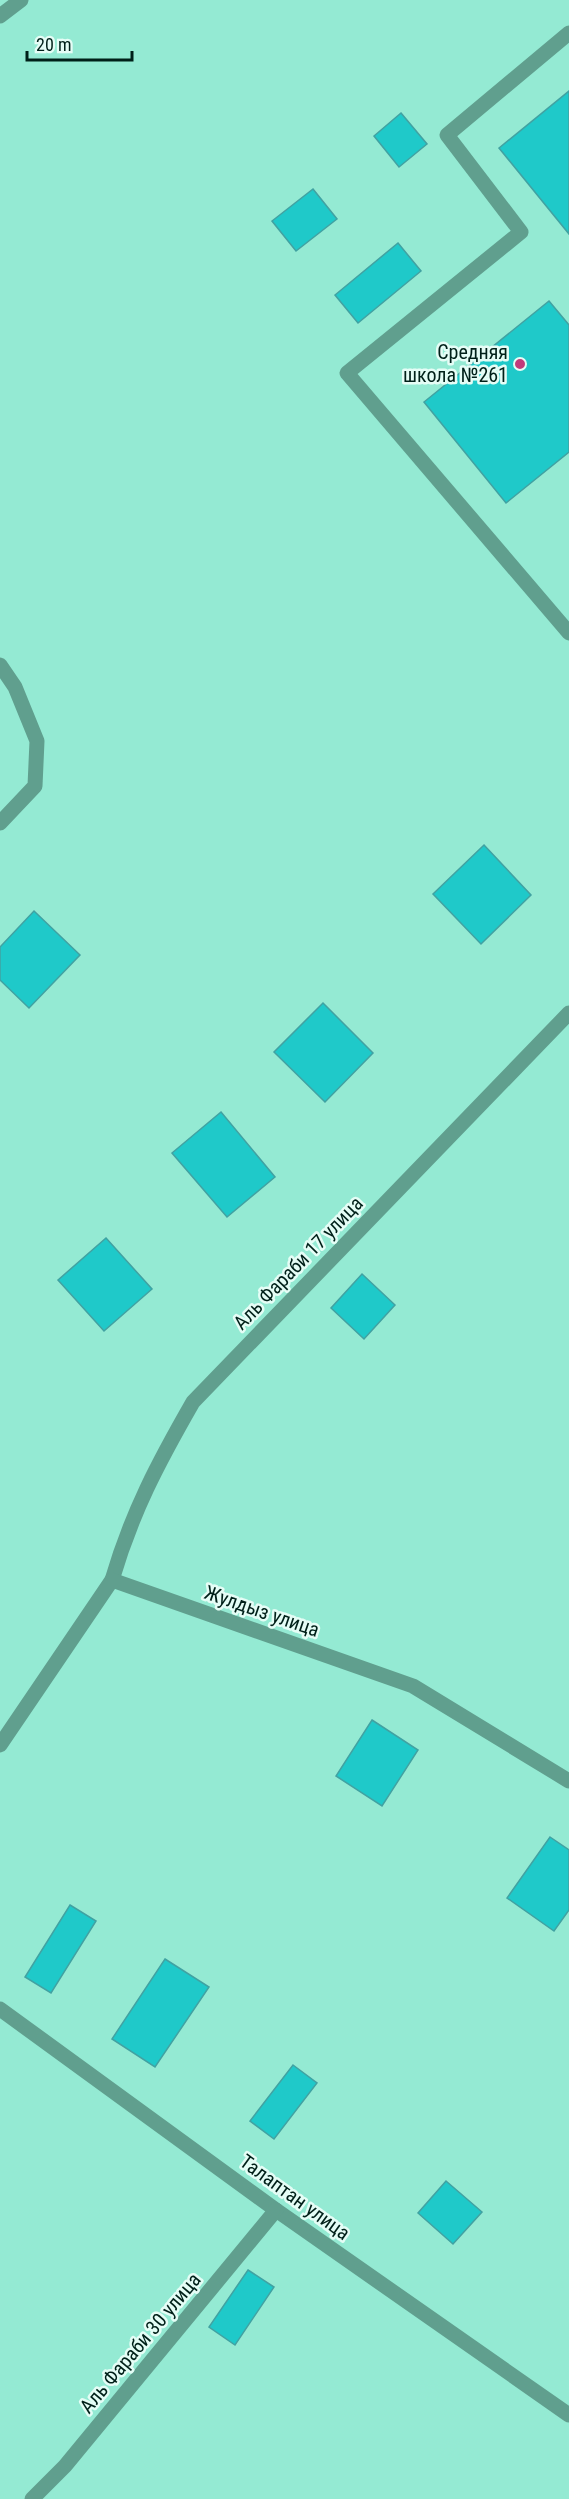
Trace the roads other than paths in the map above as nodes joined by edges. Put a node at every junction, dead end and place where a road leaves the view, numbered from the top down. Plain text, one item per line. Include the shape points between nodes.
1 (21, 0) edge
2 (0, 16) edge
3 (569, 33) edge
4 (569, 633) edge
5 (0, 665) edge
6 (0, 823) edge
7 (569, 1013) edge
8 (112, 1580) junction
9 (0, 1745) edge
10 (569, 1781) edge
11 (0, 2009) edge
12 (276, 2210) junction
13 (569, 2415) edge
14 (32, 2499) edge

1 - 2 street
3 - 4 street via 447,135 521,232 347,373
5 - 6 street via 15,687 37,741 35,786
7 - 8 street, Аль Фараби 17 улица via 193,1402 151,1475
8 - 9 street
8 - 10 street, Жулдыз улица via 413,1686
11 - 12 street, Талаптан улица
12 - 13 street, Талаптан улица
12 - 14 street, Аль Фараби 30 улица via 65,2466

